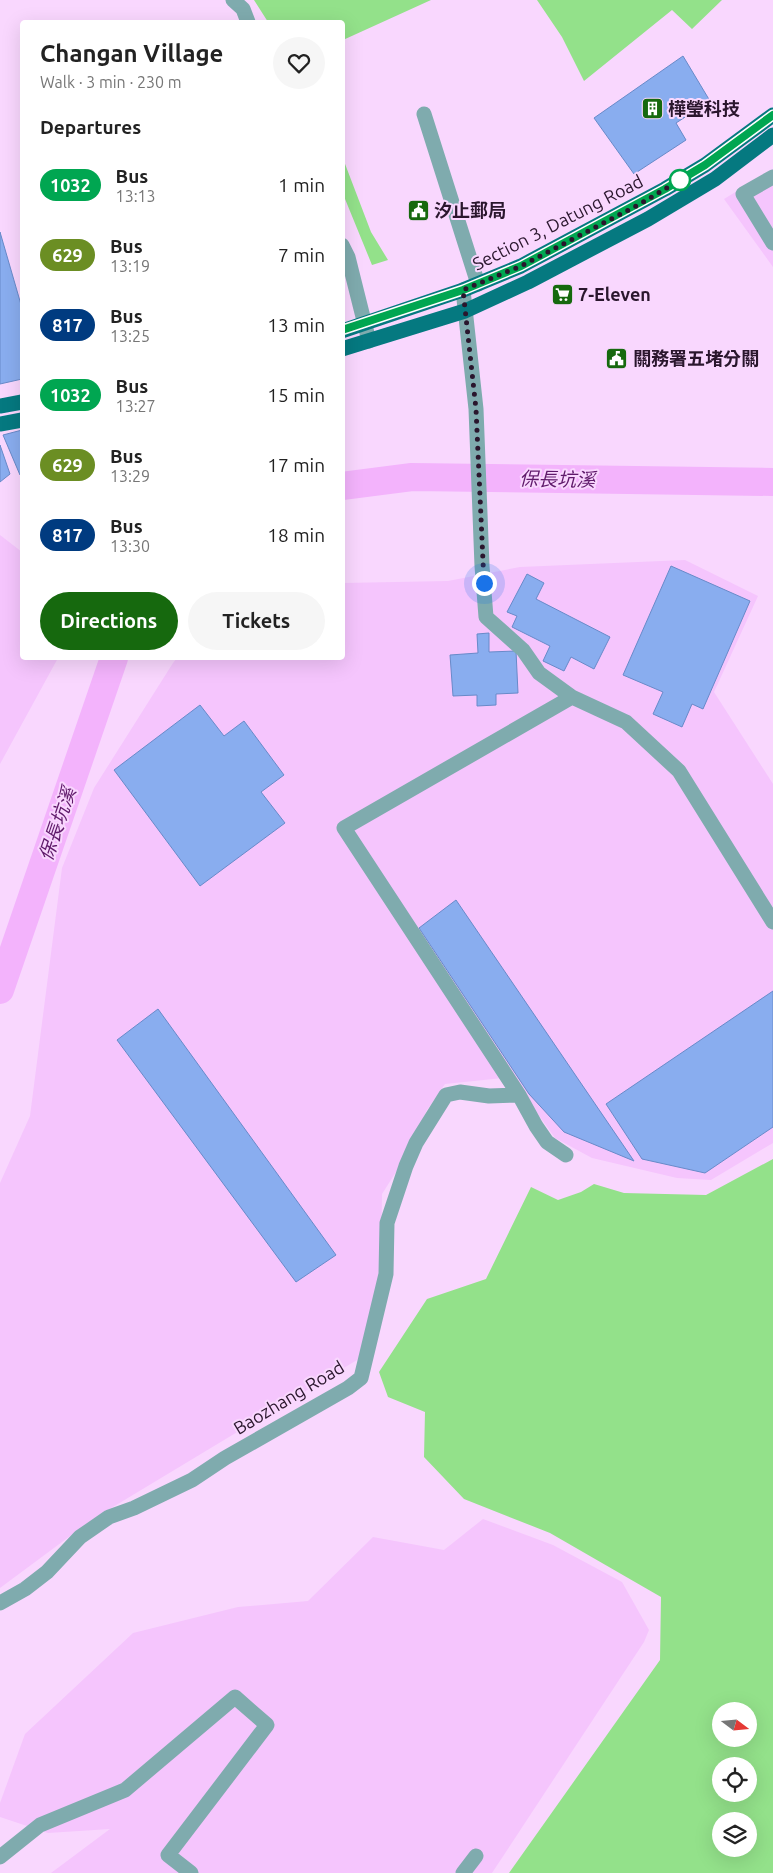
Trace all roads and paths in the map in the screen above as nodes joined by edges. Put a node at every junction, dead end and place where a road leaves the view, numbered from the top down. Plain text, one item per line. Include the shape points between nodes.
1 (233, 0) edge
2 (247, 20) edge
3 (424, 114) dead end
4 (773, 115) edge
5 (773, 135) edge
6 (773, 177) edge
7 (773, 243) edge
8 (345, 251) edge
9 (478, 284) junction
10 (463, 290) junction
11 (465, 311) junction
12 (364, 324) junction
13 (345, 329) edge
14 (369, 341) junction
15 (345, 348) edge
16 (20, 402) edge
17 (0, 406) edge
18 (20, 420) edge
19 (0, 424) edge
20 (572, 697) junction
21 (773, 922) edge
22 (519, 1095) junction
23 (566, 1155) dead end
24 (0, 1603) edge
25 (476, 1856) dead end
26 (0, 1857) edge
27 (191, 1873) edge
28 (463, 1873) edge

1 - 2 street via 243,9
3 - 9 street
4 - 9 main road, Section 3, Datung Road via 705,165 665,189 521,266
5 - 11 main road, Section 3, Datung Road via 715,179 648,219
6 - 7 street via 744,194
8 - 12 street
9 - 10 main road, Section 3, Datung Road
10 - 11 street
10 - 12 main road, Section 3, Datung Road
11 - 14 main road, Section 3, Datung Road
11 - 20 street via 476,409 486,617 523,650 539,673
12 - 13 main road, Section 3, Datung Road
12 - 14 street
14 - 15 main road, Section 3, Datung Road
16 - 17 main road
18 - 19 main road
20 - 21 street via 626,722 678,771
20 - 22 street via 344,828
22 - 23 street via 547,1142
22 - 24 street, Baozhang Road via 488,1096 460,1092 446,1095 427,1124 406,1166 387,1223 386,1274 361,1378 192,1480 109,1517 80,1537 26,1589
25 - 28 street
26 - 27 street via 40,1825 125,1790 235,1697 267,1725 168,1855

